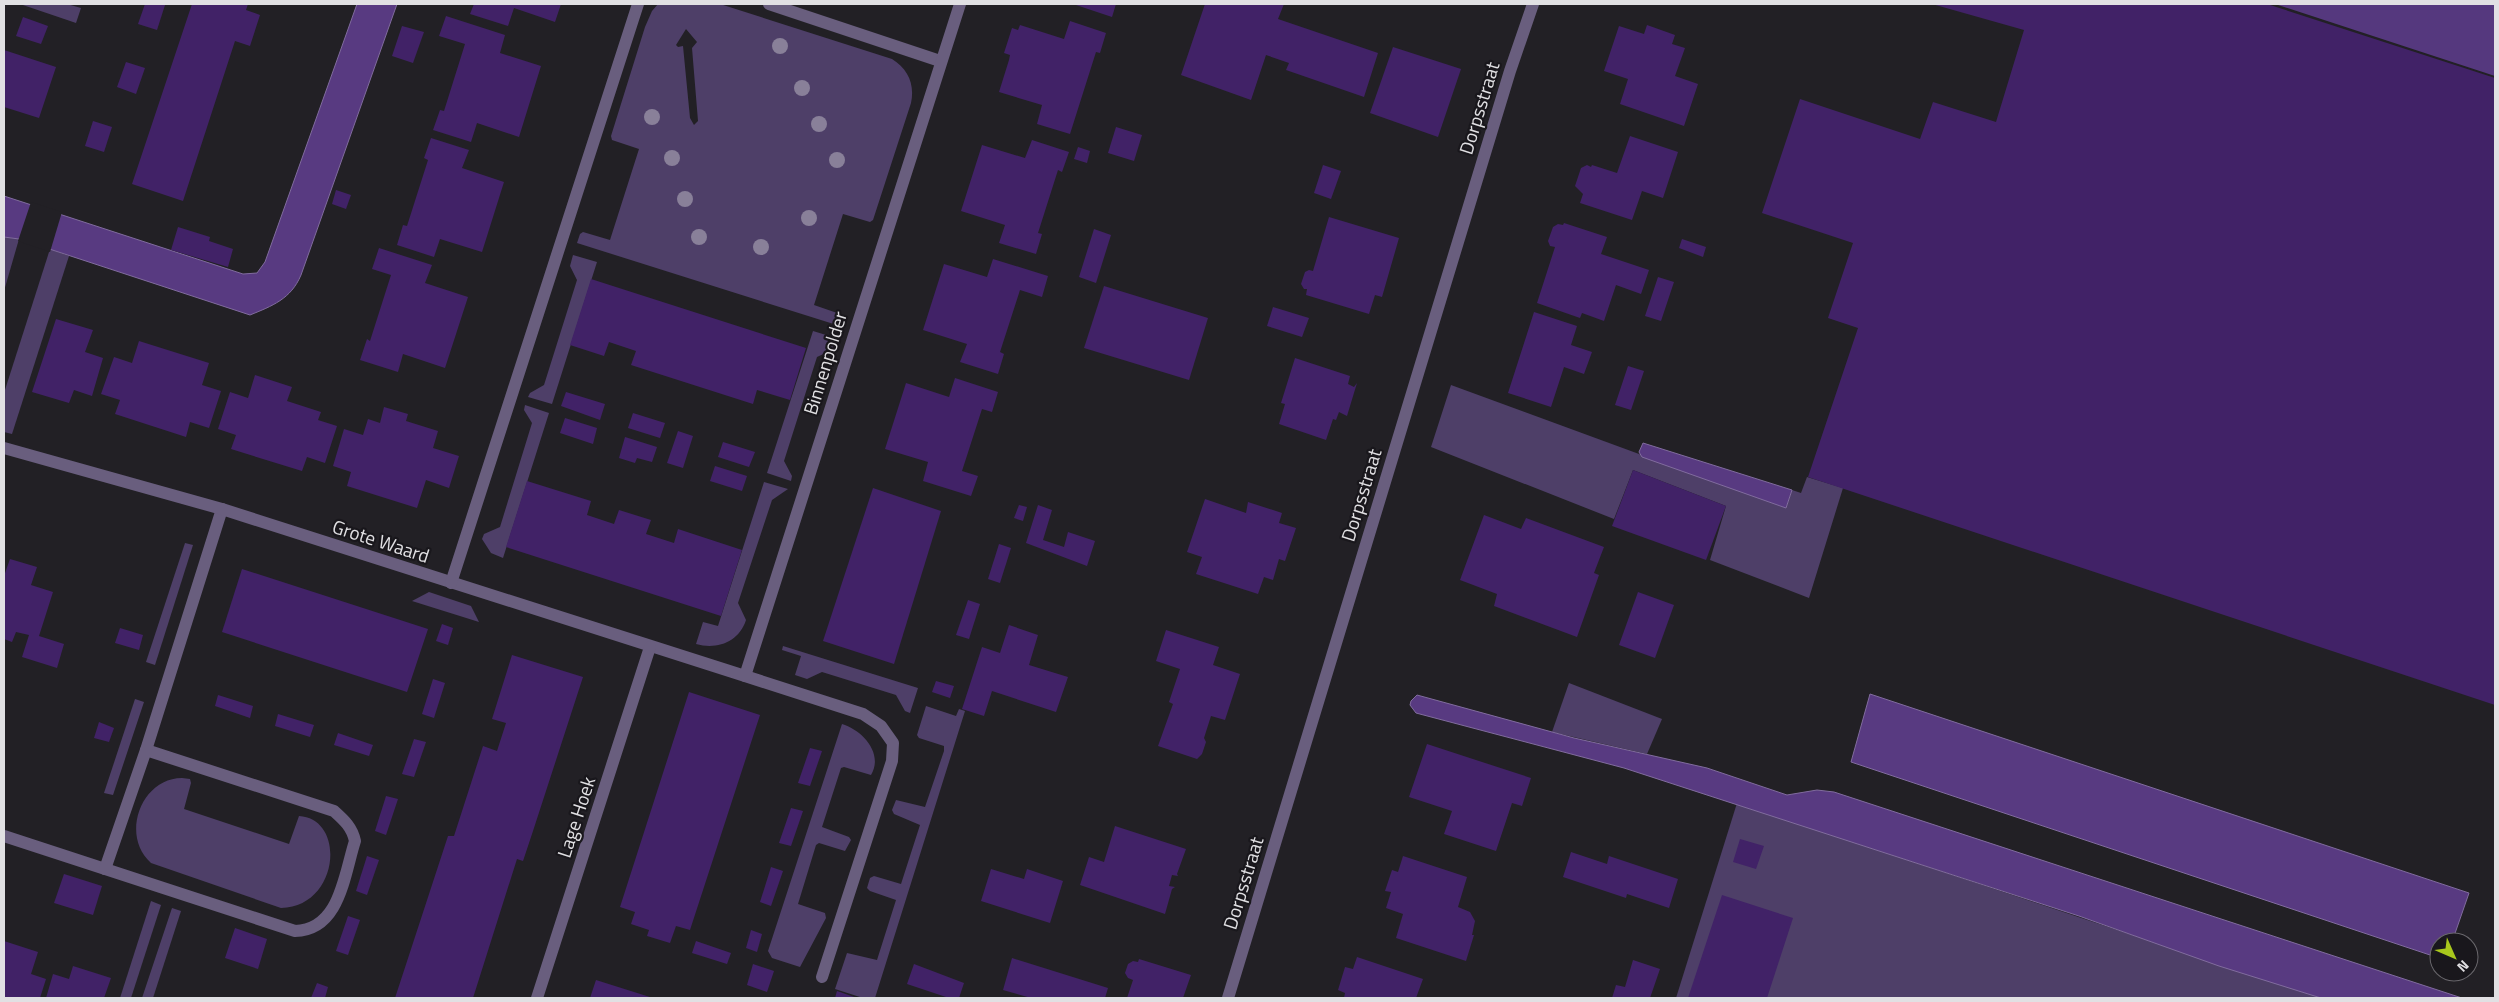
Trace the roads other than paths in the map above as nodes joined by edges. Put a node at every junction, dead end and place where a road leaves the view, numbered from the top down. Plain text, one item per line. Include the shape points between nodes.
1 (638, 4) edge
2 (769, 4) edge
3 (960, 4) edge
4 (1533, 4) edge
5 (940, 61) junction
6 (4, 448) edge
7 (222, 510) junction
8 (451, 583) junction
9 (650, 647) junction
10 (745, 676) junction
11 (146, 750) junction
12 (4, 836) edge
13 (105, 869) junction
14 (822, 976) dead end
15 (537, 998) edge
16 (1228, 998) edge

1 - 8 street
2 - 5 street
3 - 5 street, Binnenpolder
4 - 16 street, Dorpsstraat
5 - 10 street, Binnenpolder
6 - 7 street, Grote Waard
7 - 8 street, Grote Waard
7 - 11 street
8 - 9 street, Grote Waard
9 - 10 street, Grote Waard
9 - 15 street, Lage Hoek
10 - 14 street, Grote Waard via 863,714 881,726 894,743 892,761
11 - 13 street
11 - 13 street via 334,811 353,832 355,840 334,910 323,923 294,931
12 - 13 street

